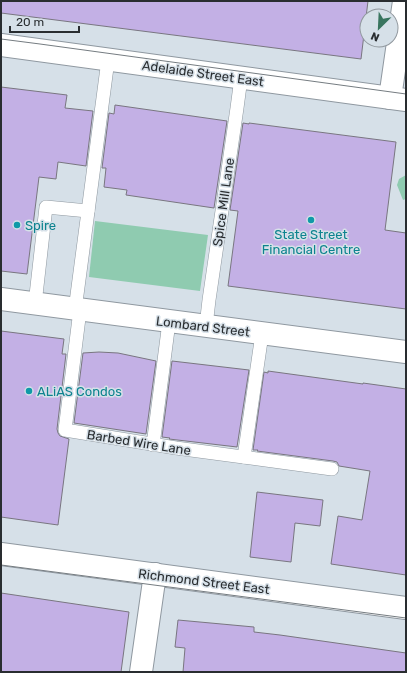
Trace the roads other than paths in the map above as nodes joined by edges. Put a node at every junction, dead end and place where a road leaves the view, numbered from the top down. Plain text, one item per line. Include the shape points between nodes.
1 (404, 1) edge
2 (1, 46) edge
3 (108, 60) junction
4 (240, 78) junction
5 (398, 99) edge
6 (88, 211) junction
7 (1, 299) edge
8 (35, 304) junction
9 (77, 310) junction
10 (169, 322) junction
11 (206, 326) junction
12 (262, 334) junction
13 (406, 352) edge
14 (152, 445) junction
15 (244, 457) junction
16 (332, 468) dead end
17 (1, 554) edge
18 (155, 574) junction
19 (406, 608) edge
20 (141, 672) edge

1 - 5 main road
2 - 3 main road, Adelaide Street East
3 - 4 main road, Adelaide Street East
3 - 6 lane
4 - 5 main road, Adelaide Street East
4 - 11 lane, Spice Mill Lane
6 - 8 lane via 46,207
6 - 9 lane
7 - 8 main road, Lombard Street
8 - 9 main road, Lombard Street
9 - 10 main road, Lombard Street
9 - 14 lane, Barbed Wire Lane via 65,430
10 - 11 main road, Lombard Street
10 - 14 lane
11 - 12 main road, Lombard Street
12 - 13 main road, Lombard Street
12 - 15 lane
14 - 15 lane, Barbed Wire Lane
15 - 16 lane, Barbed Wire Lane
17 - 18 main road, Richmond Street East
18 - 19 main road, Richmond Street East
18 - 20 main road

